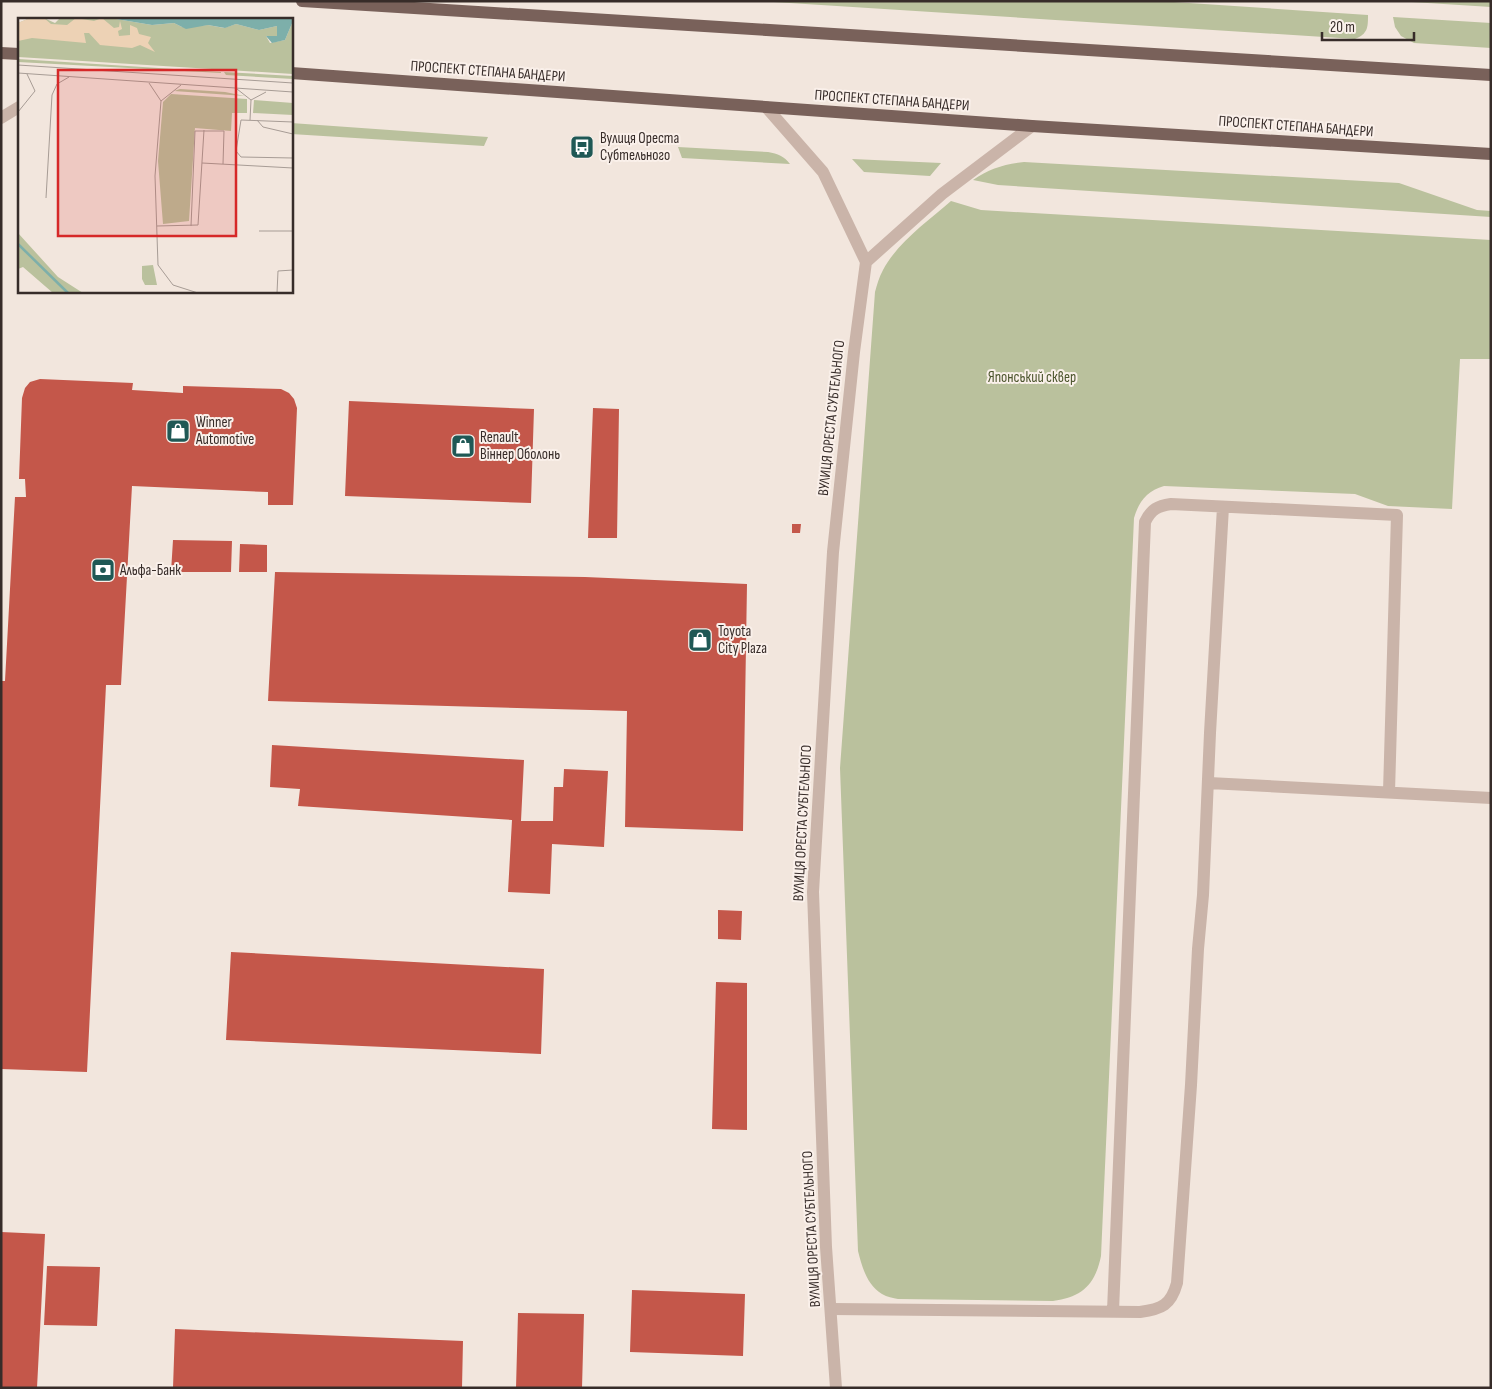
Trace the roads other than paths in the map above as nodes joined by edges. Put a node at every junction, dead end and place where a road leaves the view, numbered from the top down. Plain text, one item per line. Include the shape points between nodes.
1 (302, 1) edge
2 (1, 53) edge
3 (18, 54) edge
4 (292, 73) edge
5 (1491, 75) edge
6 (766, 107) junction
7 (18, 108) edge
8 (1, 118) edge
9 (1032, 126) junction
10 (1476, 154) junction
11 (1491, 154) edge
12 (1491, 160) edge
13 (866, 262) junction
14 (1223, 507) junction
15 (1209, 783) junction
16 (1389, 792) junction
17 (1491, 798) edge
18 (832, 1309) junction
19 (1114, 1311) junction
20 (836, 1388) edge

1 - 5 main road
2 - 3 main road
4 - 6 main road, ПРОСПЕКТ СТЕПАНА БАНДЕРИ
6 - 9 main road, ПРОСПЕКТ СТЕПАНА БАНДЕРИ
6 - 13 street via 823,172
7 - 8 street
9 - 10 main road, ПРОСПЕКТ СТЕПАНА БАНДЕРИ
9 - 13 street via 942,194
10 - 11 main road, ПРОСПЕКТ СТЕПАНА БАНДЕРИ
10 - 12 street
13 - 18 street, ВУЛИЦЯ ОРЕСТА СУБТЕЛЬНОГО via 833,552 813,892 826,1247
14 - 15 street
14 - 16 street via 1397,515
14 - 19 street via 1159,506 1150,512 1145,522
15 - 16 street
15 - 19 street via 1177,1283 1173,1297 1162,1306 1140,1312
16 - 17 street
18 - 19 street
18 - 20 street, ВУЛИЦЯ ОРЕСТА СУБТЕЛЬНОГО

